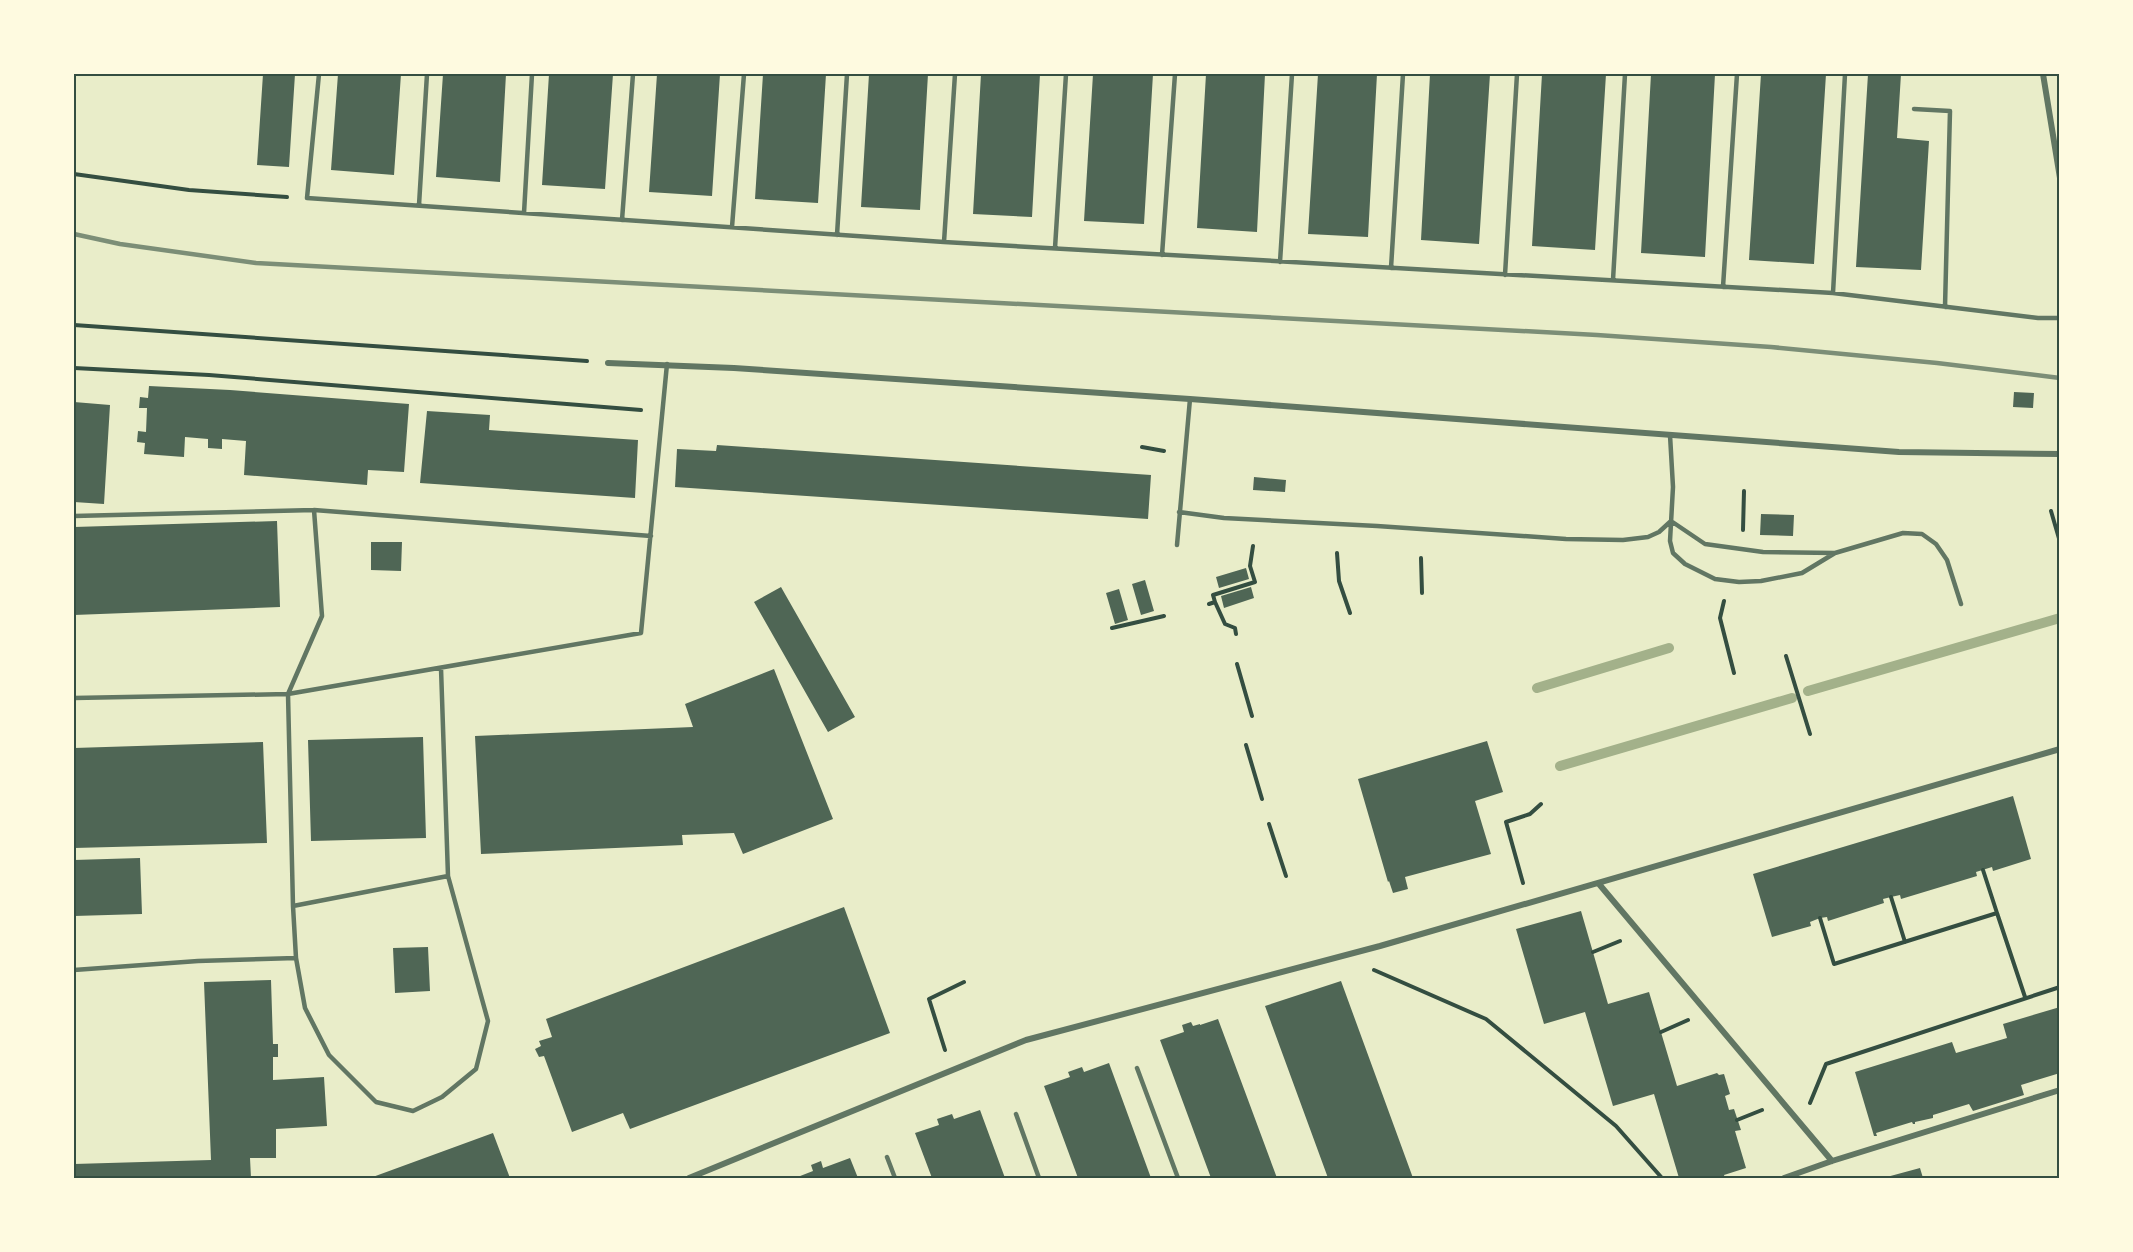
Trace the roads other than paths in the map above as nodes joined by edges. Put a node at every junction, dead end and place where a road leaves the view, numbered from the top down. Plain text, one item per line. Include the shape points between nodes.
1 (318, 74) edge
2 (427, 74) edge
3 (532, 74) edge
4 (633, 74) edge
5 (744, 74) edge
6 (847, 74) edge
7 (955, 74) edge
8 (1066, 74) edge
9 (1175, 74) edge
10 (1292, 74) edge
11 (1403, 74) edge
12 (1517, 74) edge
13 (1625, 74) edge
14 (1737, 74) edge
15 (1845, 74) edge
16 (2043, 74) edge
17 (1914, 109) dead end
18 (2060, 178) edge
19 (419, 206) junction
20 (524, 213) junction
21 (622, 220) junction
22 (732, 227) junction
23 (837, 235) junction
24 (944, 242) junction
25 (1055, 248) junction
26 (1162, 255) junction
27 (1281, 262) junction
28 (1391, 268) junction
29 (1505, 274) junction
30 (1613, 280) junction
31 (1723, 287) junction
32 (1833, 293) junction
33 (1945, 307) junction
34 (2060, 318) edge
35 (608, 363) road end
36 (667, 364) junction
37 (1190, 399) junction
38 (1670, 435) junction
39 (2060, 454) edge
40 (314, 510) junction
41 (1179, 512) junction
42 (74, 516) edge
43 (1671, 521) junction
44 (651, 536) junction
45 (1177, 545) dead end
46 (1834, 553) junction
47 (1961, 604) dead end
48 (441, 668) junction
49 (288, 694) junction
50 (74, 698) edge
51 (2060, 748) edge
52 (448, 876) junction
53 (1599, 884) junction
54 (293, 906) junction
55 (296, 958) junction
56 (74, 970) edge
57 (1137, 1068) dead end
58 (2060, 1090) edge
59 (1016, 1114) dead end
60 (887, 1157) dead end
61 (1832, 1161) junction
62 (688, 1179) edge
63 (895, 1179) edge
64 (1039, 1179) edge
65 (1178, 1179) edge
66 (1784, 1179) edge

1 - 19 lane via 307,198
2 - 19 lane
3 - 20 lane
4 - 21 lane
5 - 22 lane
6 - 23 lane
7 - 24 lane
8 - 25 lane
9 - 26 lane
10 - 27 lane
11 - 28 lane
12 - 29 lane
13 - 30 lane
14 - 31 lane
15 - 32 lane
16 - 18 street
17 - 33 lane via 1950,111
19 - 20 lane
20 - 21 lane
21 - 22 lane
22 - 23 lane
23 - 24 lane
24 - 25 lane
25 - 26 lane
26 - 27 lane
27 - 28 lane
28 - 29 lane
29 - 30 lane
30 - 31 lane
31 - 32 lane
32 - 33 lane
33 - 34 lane
35 - 36 street
36 - 37 street
36 - 44 lane
37 - 38 street
37 - 41 lane
38 - 39 street via 1899,452
38 - 43 lane
40 - 42 lane
40 - 44 lane
40 - 49 lane via 322,616
41 - 43 lane via 1224,518 1623,540 1648,537
41 - 45 lane
43 - 46 lane via 1705,544 1763,552
43 - 46 lane via 1673,553 1685,564 1715,579 1761,581 1802,573
44 - 48 lane via 641,633
46 - 47 lane via 1903,533 1922,534 1936,544 1947,560
48 - 49 lane
48 - 52 lane
49 - 50 lane
49 - 54 lane
51 - 53 street
52 - 54 lane
52 - 55 lane via 488,1020 476,1069 442,1097 412,1111 376,1101 329,1054 305,1008
53 - 61 street
53 - 62 street via 1026,1040
54 - 55 lane
55 - 56 lane
57 - 65 lane
58 - 61 street
59 - 64 lane
60 - 63 lane
61 - 66 street

